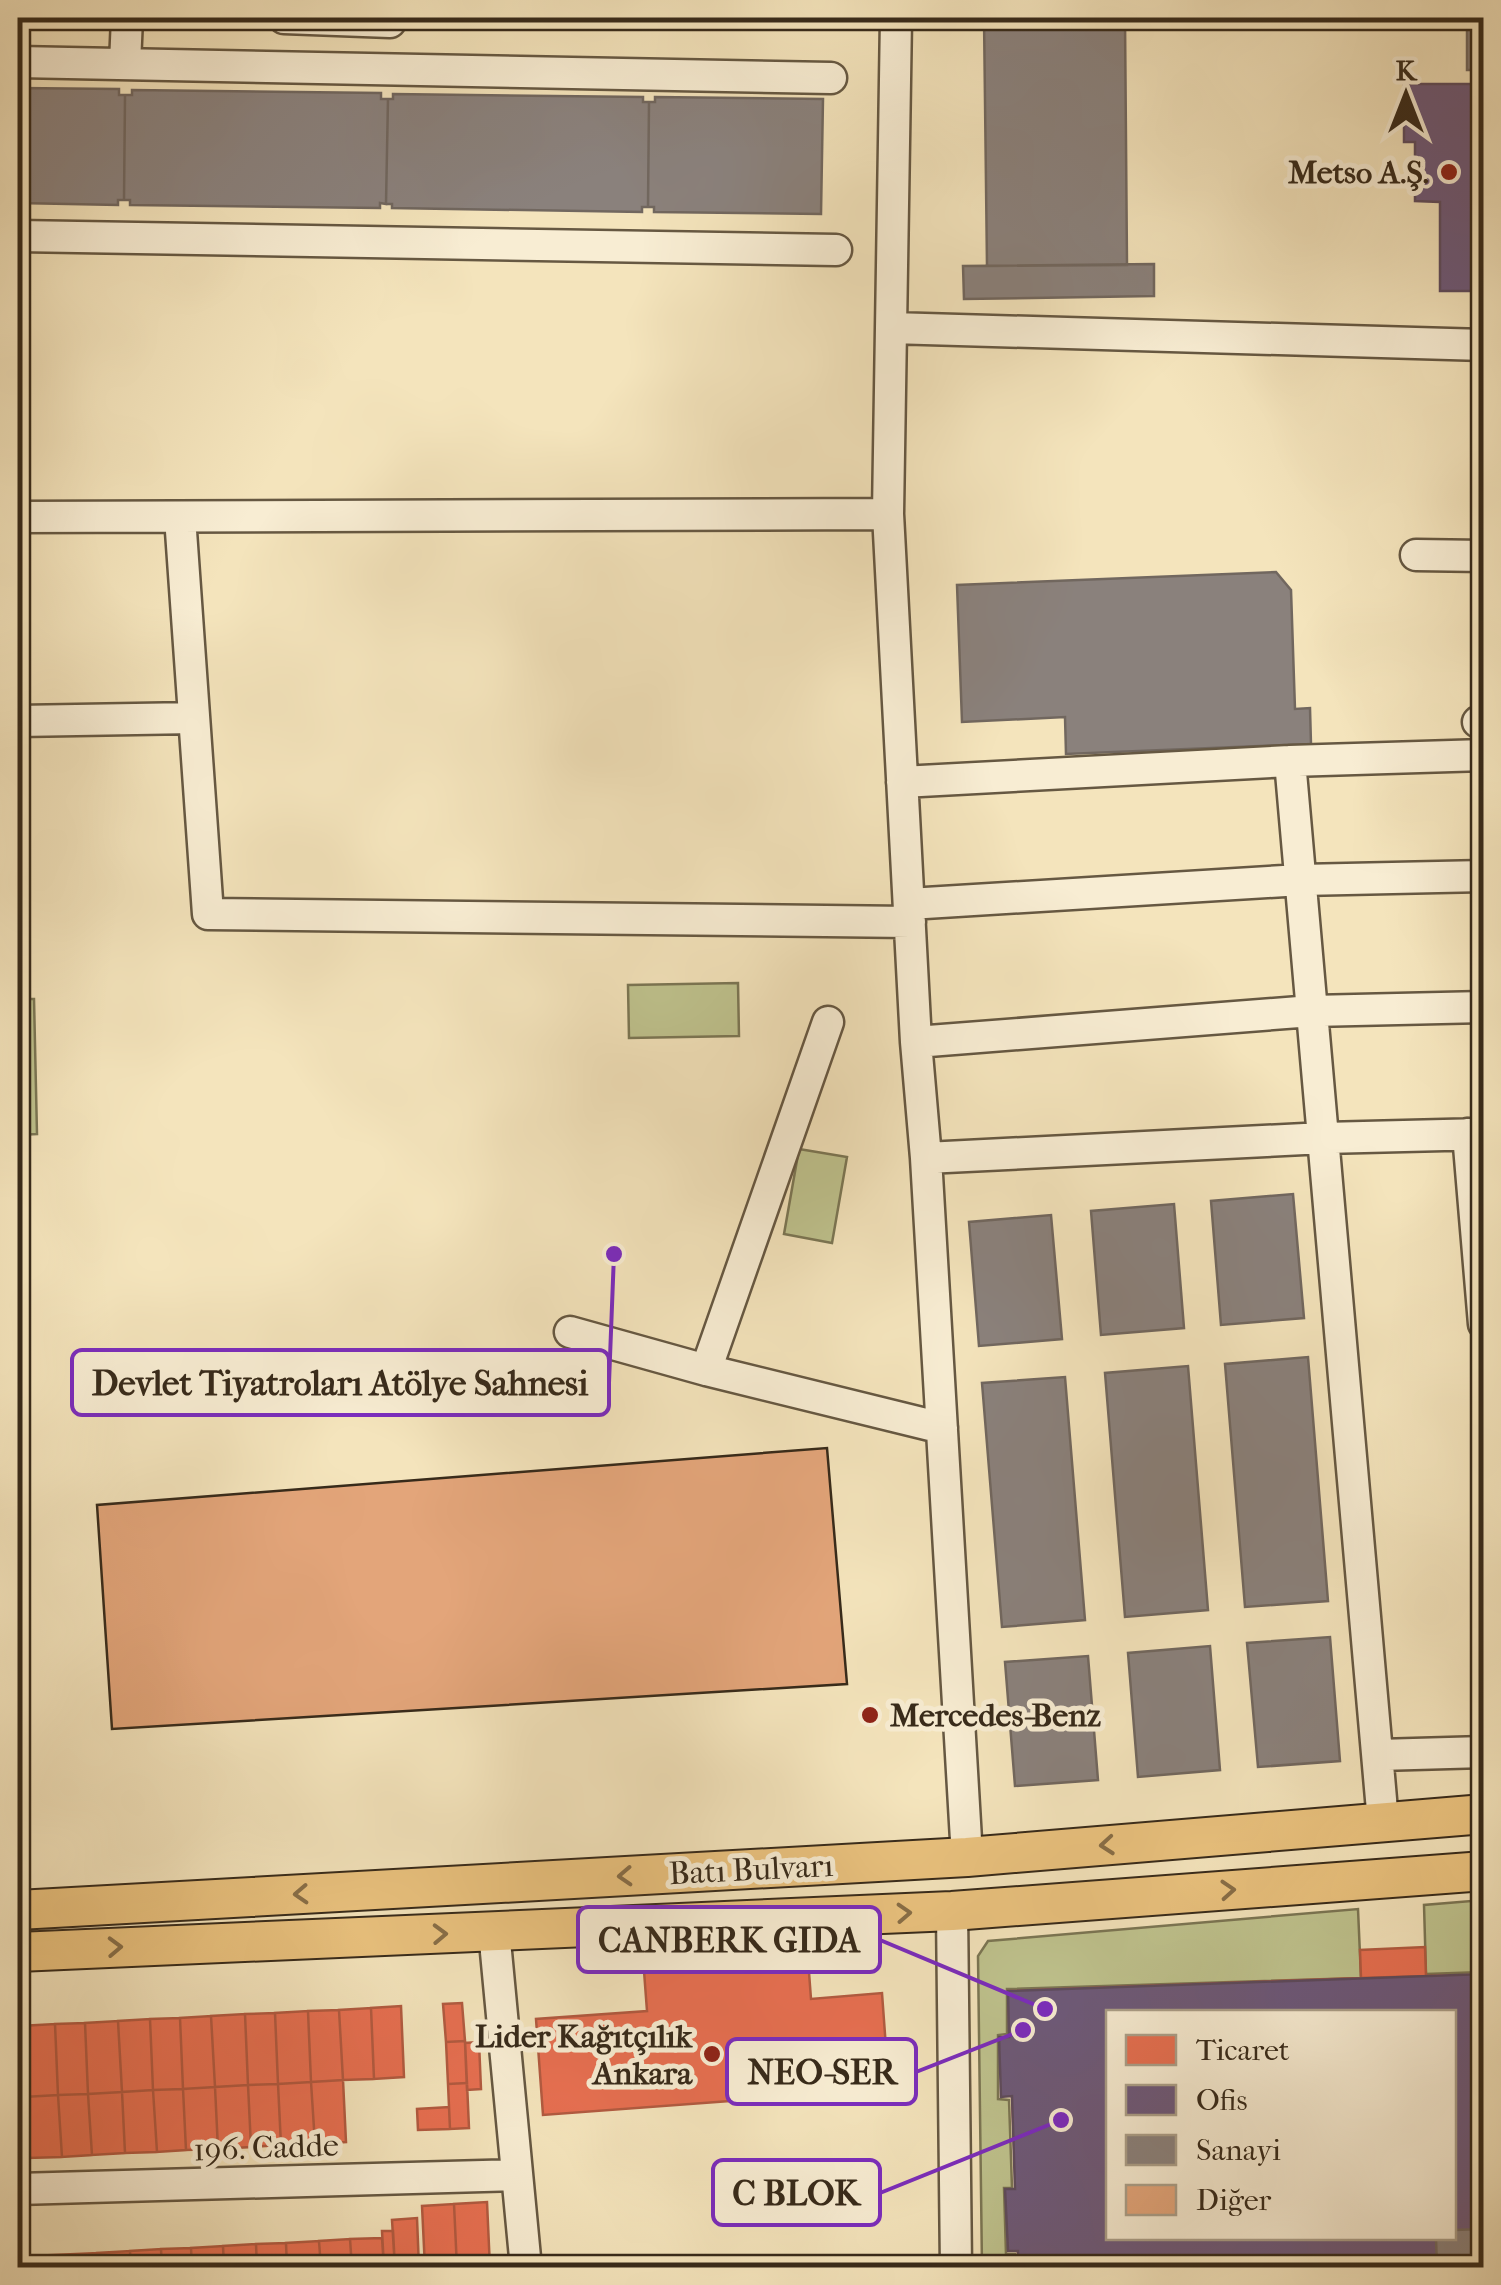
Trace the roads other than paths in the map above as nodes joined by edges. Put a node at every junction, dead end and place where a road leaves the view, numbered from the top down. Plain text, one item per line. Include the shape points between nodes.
1 (127, 18) edge
2 (284, 18) edge
3 (896, 18) edge
4 (390, 20) edge
5 (18, 62) edge
6 (126, 64) junction
7 (390, 69) junction
8 (830, 78) dead end
9 (18, 236) edge
10 (836, 250) dead end
11 (891, 328) junction
12 (1484, 345) edge
13 (888, 514) junction
14 (18, 517) edge
15 (180, 517) junction
16 (1416, 555) dead end
17 (1484, 556) edge
18 (194, 718) junction
19 (18, 720) edge
20 (1484, 755) edge
21 (1290, 760) junction
22 (902, 782) junction
23 (1484, 876) edge
24 (1301, 880) junction
25 (909, 913) junction
26 (1484, 1007) edge
27 (1312, 1010) junction
28 (828, 1022) dead end
29 (916, 1042) junction
30 (1476, 1134) edge
31 (1324, 1138) junction
32 (926, 1158) junction
33 (1484, 1324) edge
34 (570, 1332) dead end
35 (706, 1370) junction
36 (942, 1428) junction
37 (1484, 1752) edge
38 (1379, 1756) junction
39 (1484, 1814) edge
40 (1383, 1822) junction
41 (967, 1857) junction
42 (1484, 1871) edge
43 (18, 1910) edge
44 (952, 1911) junction
45 (494, 1931) junction
46 (18, 1952) edge
47 (518, 2174) junction
48 (18, 2189) edge
49 (526, 2268) edge
50 (956, 2268) edge

1 - 6 street
2 - 4 street
3 - 11 street
4 - 7 street
5 - 6 street
6 - 7 street
7 - 8 street
9 - 10 street
11 - 12 street
11 - 13 street
13 - 15 street
13 - 22 street
14 - 15 street
15 - 18 street
16 - 17 street
18 - 19 street
18 - 25 street via 208,914
20 - 21 street
21 - 22 street
21 - 24 street
22 - 25 street
23 - 24 street
24 - 25 street
24 - 27 street
25 - 29 street
26 - 27 street
27 - 29 street
27 - 31 street
28 - 35 street
29 - 32 street
30 - 31 street
30 - 33 street
31 - 32 street
31 - 38 street
32 - 36 street
34 - 35 street
35 - 36 street
36 - 41 street
37 - 38 street
38 - 40 street
39 - 40 main road, Batı Bulvarı
40 -> 41 main road, Batı Bulvarı
41 -> 43 main road, Batı Bulvarı
44 -> 42 main road, Batı Bulvarı
45 -> 44 main road, Batı Bulvarı
44 - 50 street
46 -> 45 main road, Batı Bulvarı
45 - 47 street
47 - 48 street, 196. Cadde
47 - 49 street

